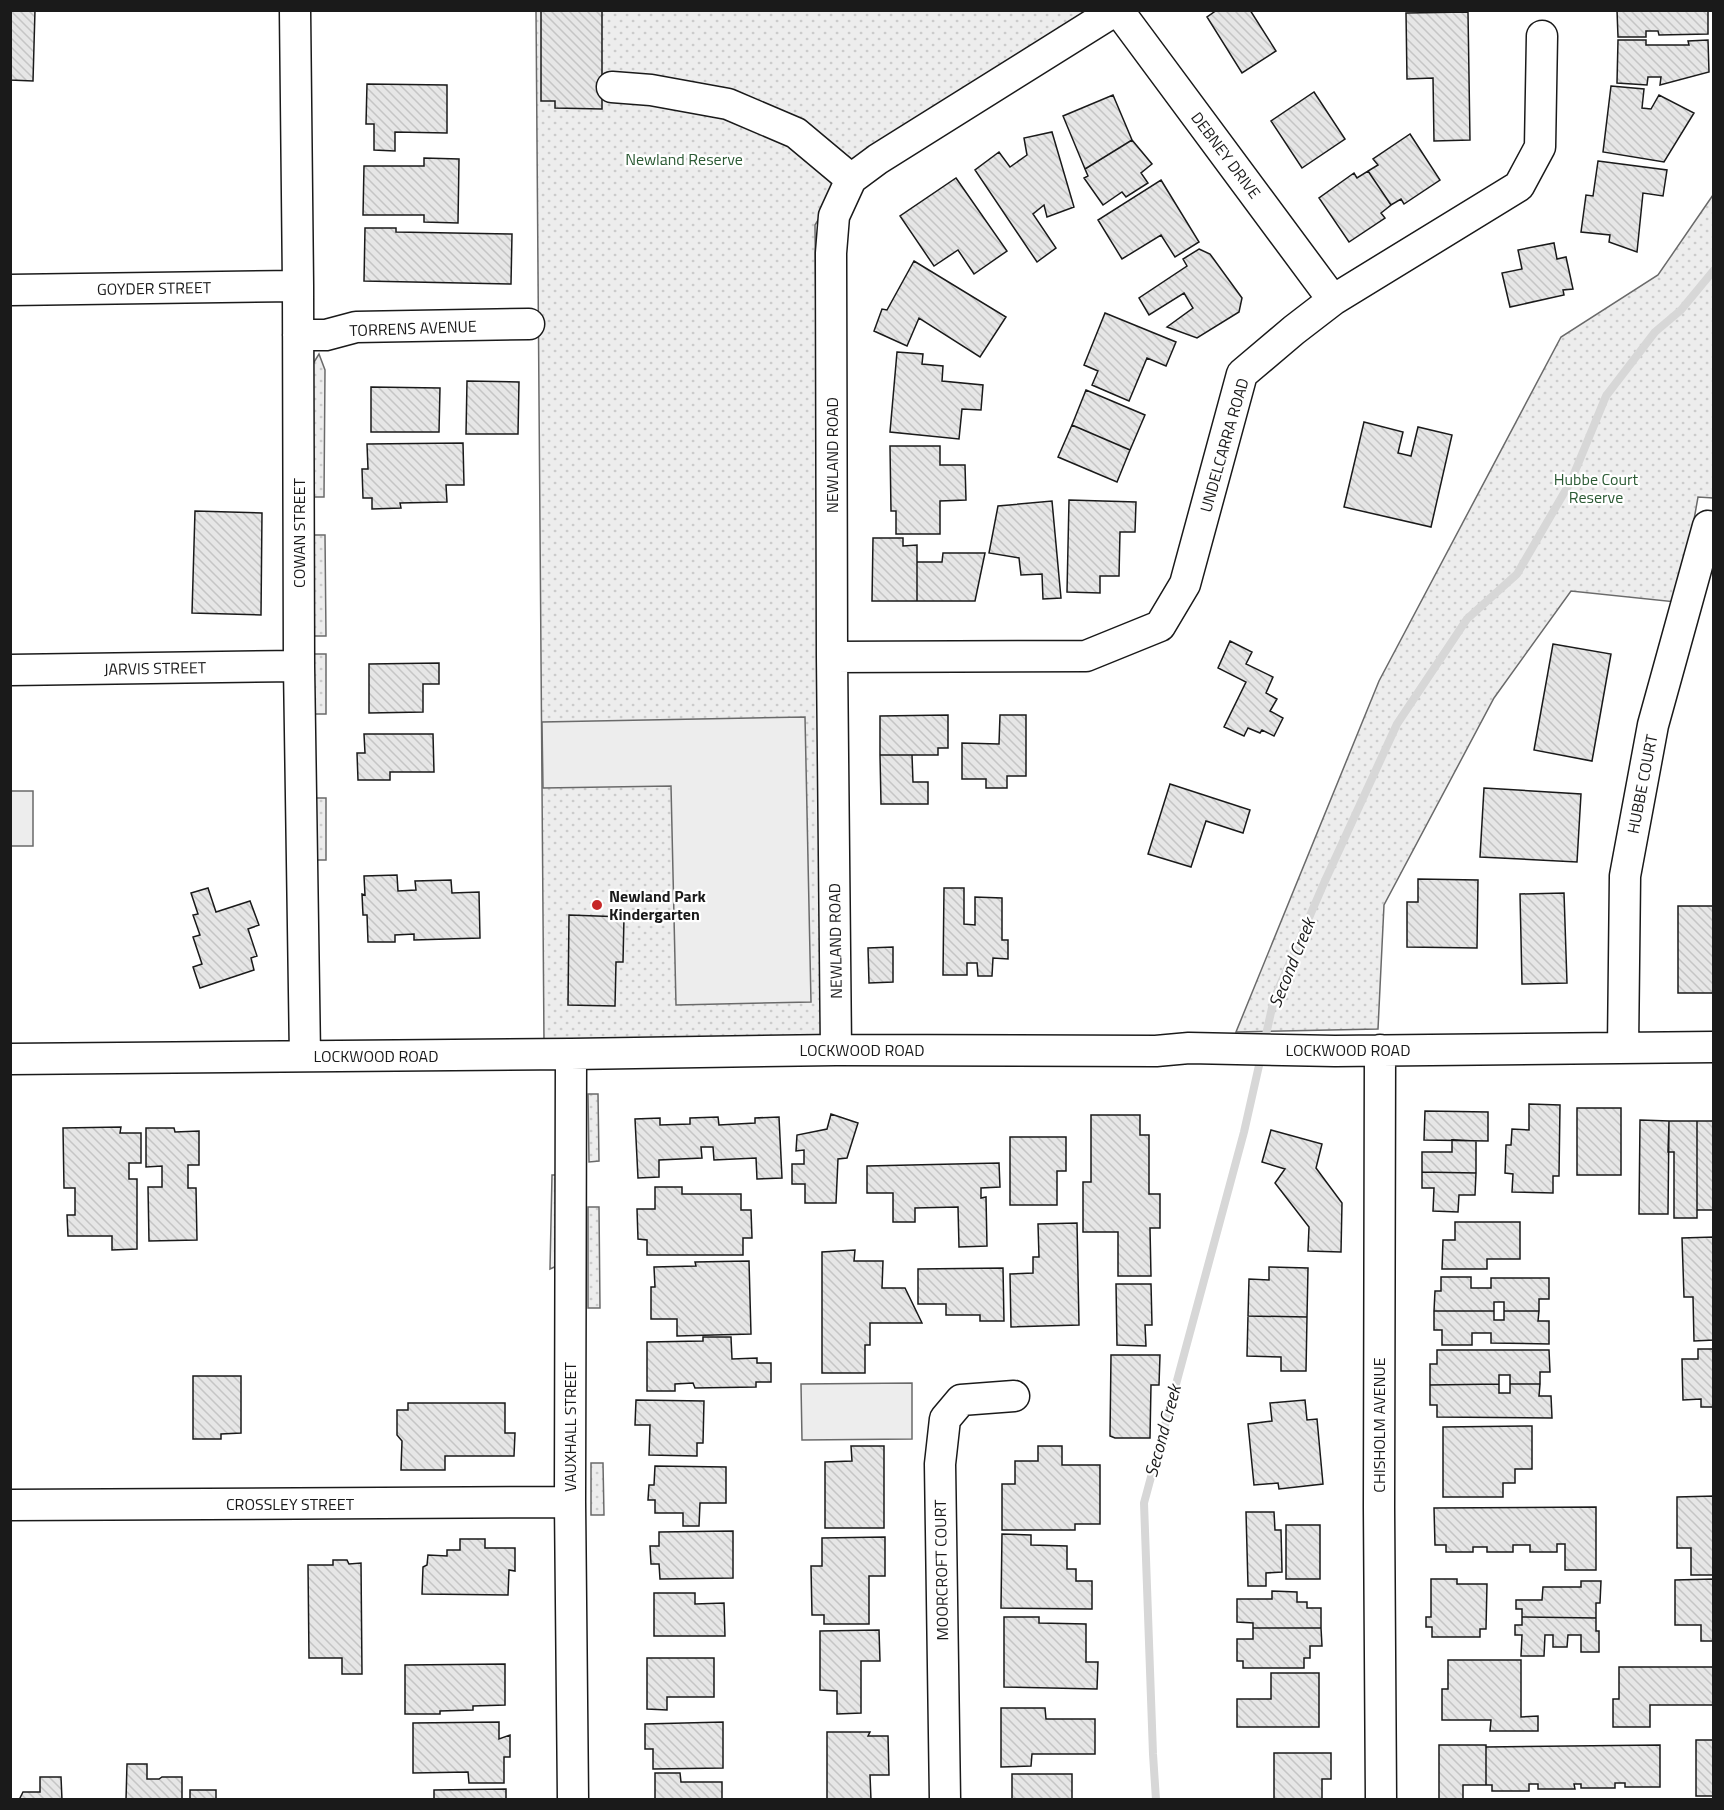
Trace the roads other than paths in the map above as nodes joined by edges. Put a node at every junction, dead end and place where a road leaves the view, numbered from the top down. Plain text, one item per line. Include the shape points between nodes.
1 (296, 10) edge
2 (1117, 10) edge
3 (1542, 36) dead end
4 (612, 87) dead end
5 (851, 179) junction
6 (298, 286) junction
7 (10, 290) edge
8 (1333, 300) junction
9 (529, 324) dead end
10 (298, 335) junction
11 (1708, 526) dead end
12 (832, 657) junction
13 (299, 666) junction
14 (10, 670) edge
15 (1713, 1047) edge
16 (1623, 1048) junction
17 (836, 1050) junction
18 (1380, 1050) junction
19 (571, 1054) junction
20 (305, 1056) junction
21 (10, 1059) edge
22 (1014, 1396) dead end
23 (570, 1502) junction
24 (10, 1505) edge
25 (573, 1800) edge
26 (945, 1800) edge
27 (1381, 1800) edge

1 - 6 street, COWAN STREET
2 - 5 street, NEWLAND ROAD
2 - 8 street, DEBNEY DRIVE
3 - 8 street, UNDELCARRA ROAD via 1540,147 1519,186
4 - 5 street via 728,104 796,133
5 - 12 street, NEWLAND ROAD via 834,216 831,253
6 - 7 street, GOYDER STREET
6 - 10 street, COWAN STREET
8 - 12 street, UNDELCARRA ROAD via 1242,374 1185,584 1160,626 1086,656
9 - 10 street, TORRENS AVENUE via 356,327 326,335
10 - 13 street, COWAN STREET
11 - 16 street, HUBBE COURT via 1653,725 1625,876
12 - 17 street, NEWLAND ROAD
13 - 14 street, JARVIS STREET
13 - 20 street, COWAN STREET
15 - 16 street, LOCKWOOD ROAD
16 - 18 street, LOCKWOOD ROAD
17 - 18 street, LOCKWOOD ROAD
17 - 19 street, LOCKWOOD ROAD
18 - 27 street, CHISHOLM AVENUE
19 - 20 street, LOCKWOOD ROAD
19 - 23 street, VAUXHALL STREET
20 - 21 street, LOCKWOOD ROAD
22 - 26 street, MOORCROFT COURT via 961,1400 945,1419 940,1464
23 - 24 street, CROSSLEY STREET
23 - 25 street, VAUXHALL STREET

